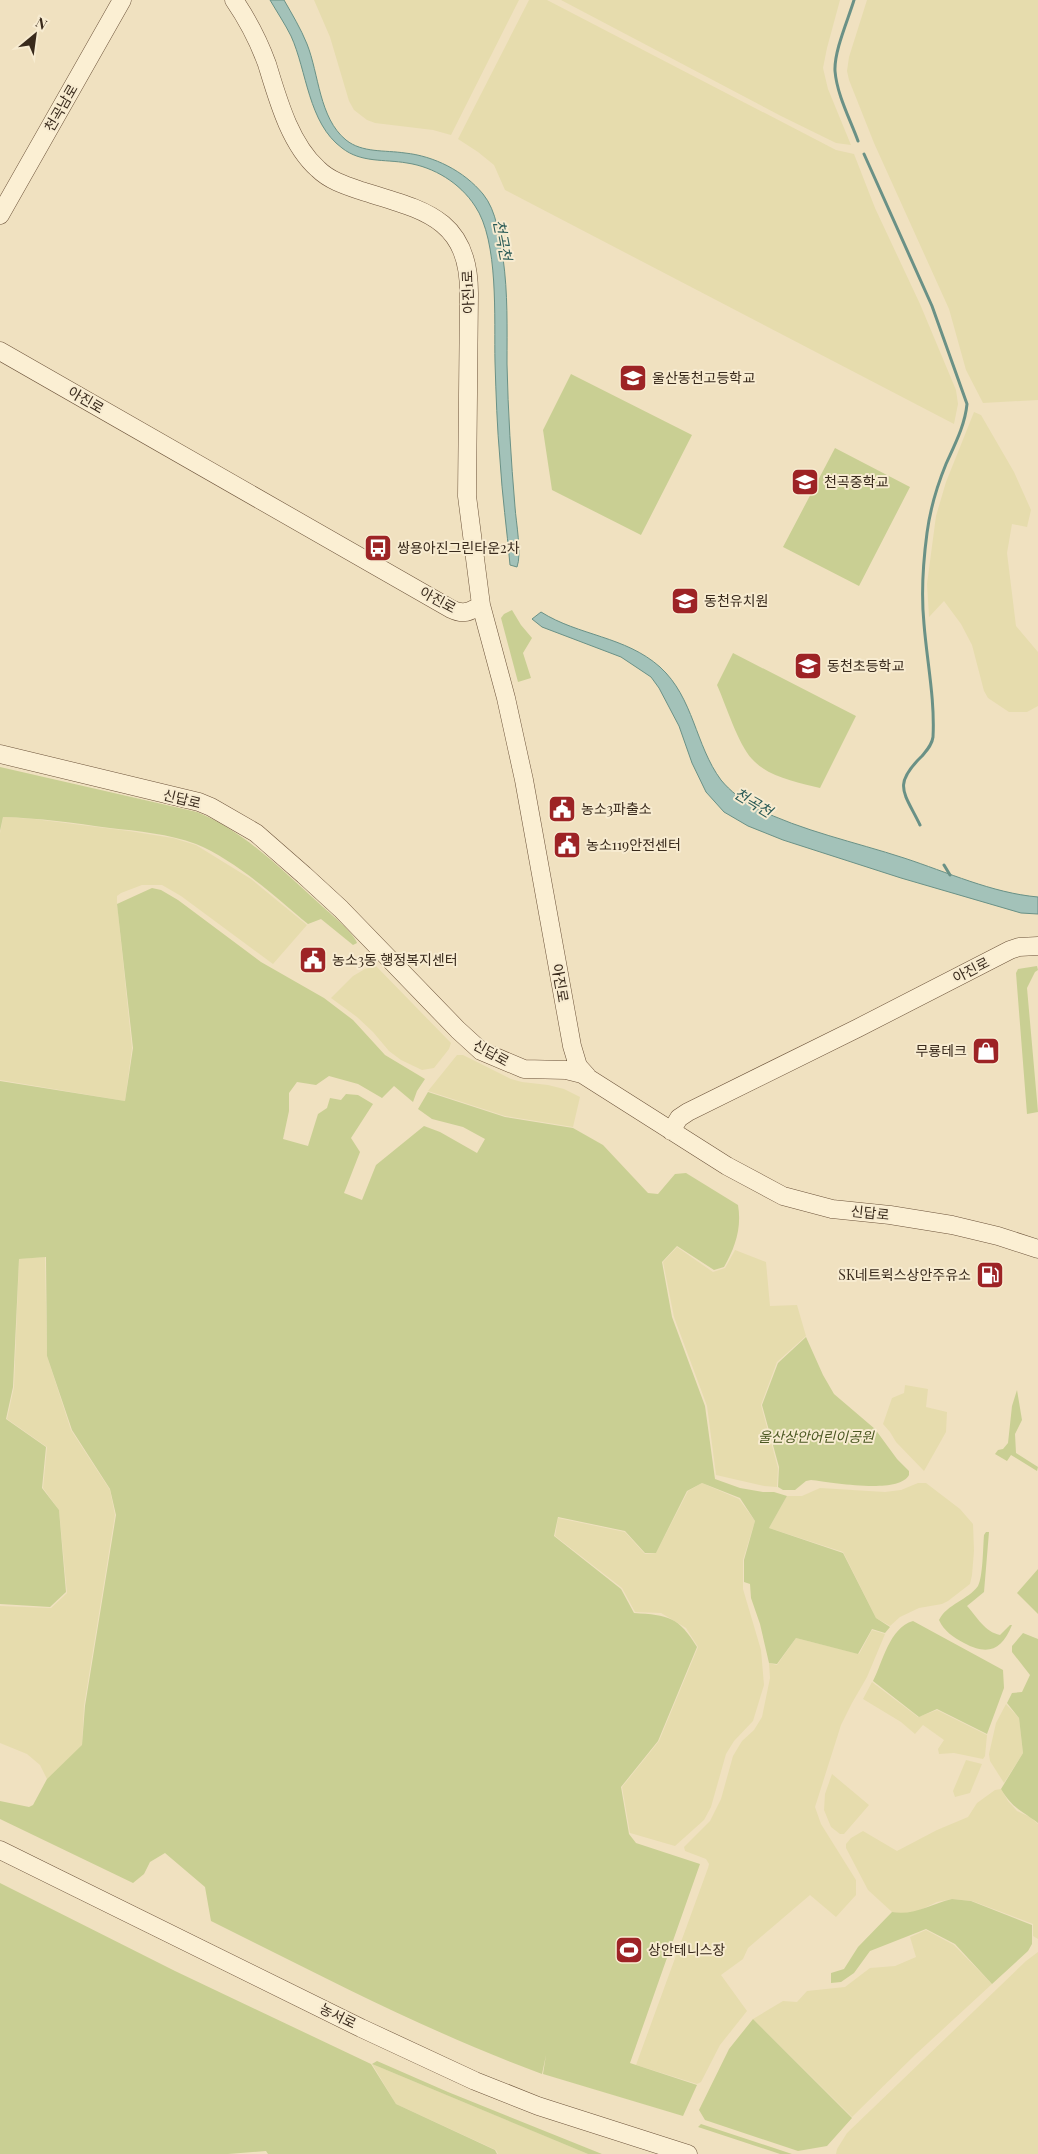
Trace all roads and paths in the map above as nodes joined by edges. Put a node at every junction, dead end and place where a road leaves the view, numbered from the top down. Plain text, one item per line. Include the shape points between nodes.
1 (122, 0) edge
2 (235, 1) edge
3 (0, 215) edge
4 (0, 351) edge
5 (426, 595) junction
6 (481, 605) junction
7 (491, 644) junction
8 (0, 754) edge
9 (1038, 946) edge
10 (570, 1038) junction
11 (541, 1070) junction
12 (587, 1076) junction
13 (671, 1131) junction
14 (1038, 1249) edge
15 (0, 1850) edge
16 (0, 1865) edge
17 (51, 1875) junction
18 (688, 2154) edge

1 - 3 street, 천곡남로
2 - 6 street, 아진1로 via 266,63 274,90 298,142 313,164 334,180 406,204 433,217 450,230 465,260 469,271 467,496
4 - 5 street, 아진로
5 - 6 street, 아진로 via 457,612 467,612
5 - 7 street
6 - 7 street, 아진로
7 - 10 street, 아진로 via 524,780
8 - 11 street, 신답로 via 199,802 232,818 267,842 341,909 472,1044 514,1066
9 - 13 street, 아진로 via 1010,950 688,1112 679,1118
10 - 11 street via 559,1056
10 - 12 street, 아진로 via 578,1066
11 - 12 street, 신답로 via 571,1070
12 - 13 street, 신답로
13 - 14 street, 신답로 via 755,1182 790,1199 832,1209 952,1224
15 - 17 street, 농서로
16 - 17 street
17 - 18 street, 농서로 via 475,2081 538,2106

